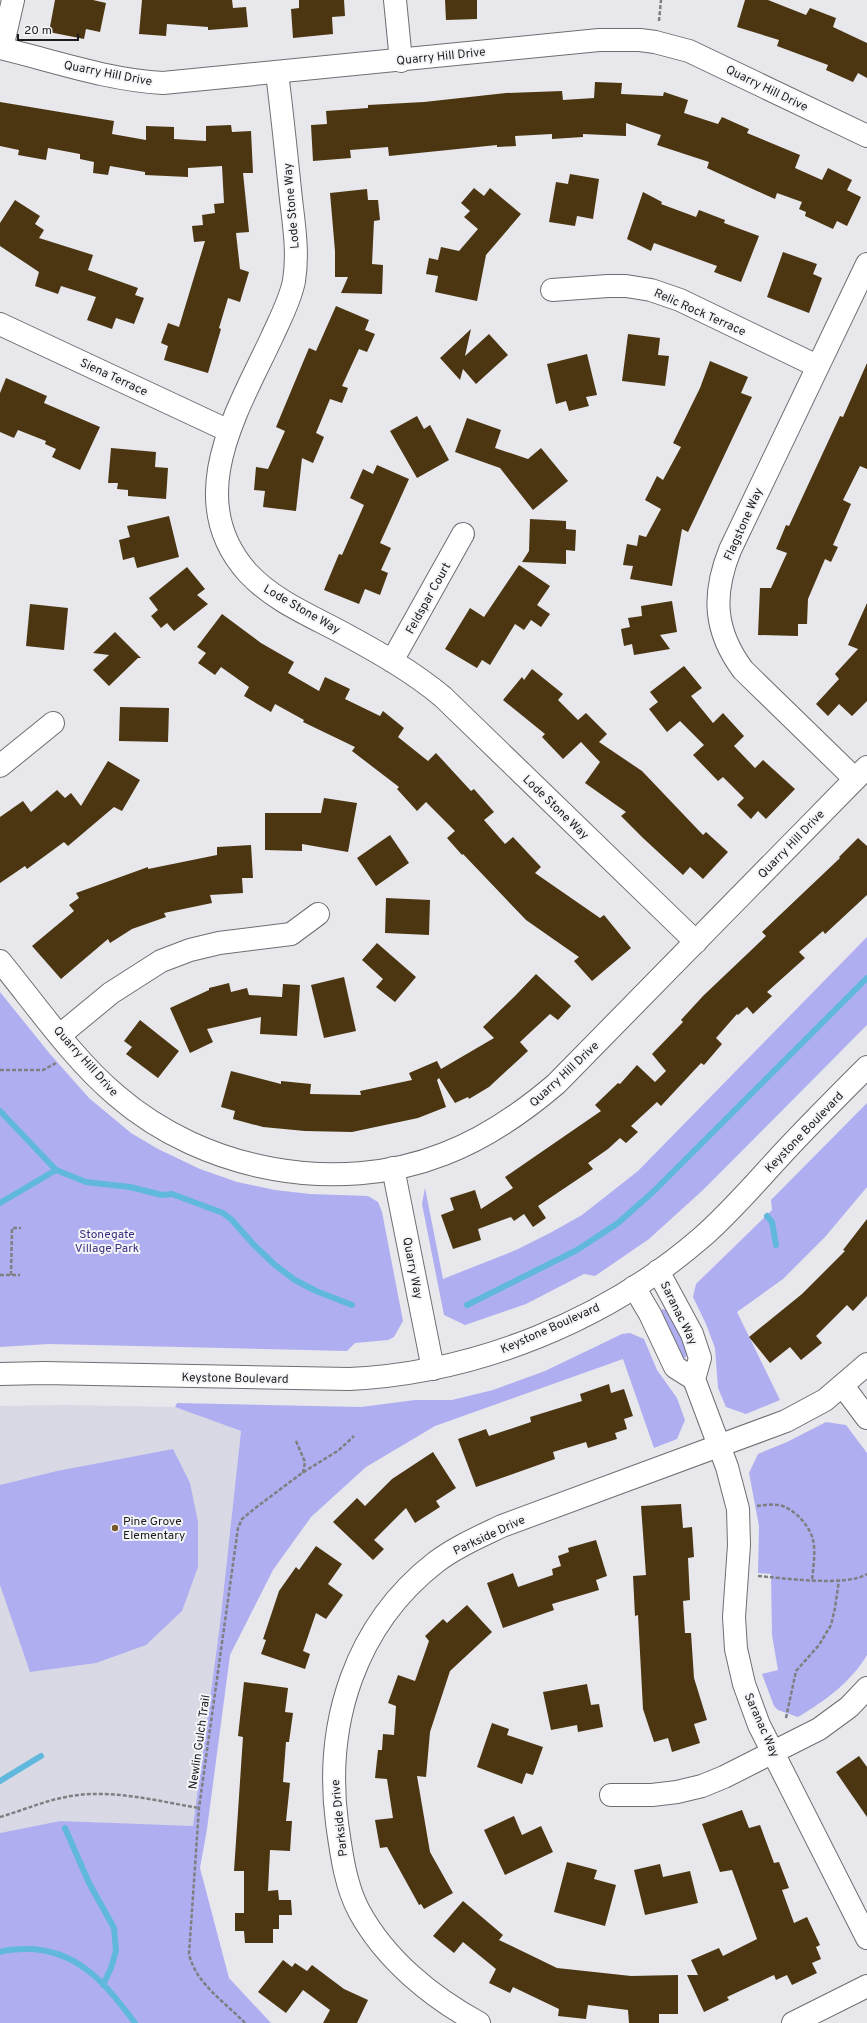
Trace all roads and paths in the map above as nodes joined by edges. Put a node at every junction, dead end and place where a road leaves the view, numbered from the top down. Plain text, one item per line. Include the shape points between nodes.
1 (13, 0) edge
2 (395, 0) edge
3 (661, 0) edge
4 (659, 26) dead end
5 (1, 48) edge
6 (401, 61) junction
7 (277, 73) junction
8 (867, 136) edge
9 (867, 264) edge
10 (552, 290) dead end
11 (0, 324) edge
12 (817, 366) junction
13 (229, 431) junction
14 (463, 534) dead end
15 (392, 661) junction
16 (53, 723) dead end
17 (0, 766) edge
18 (861, 773) edge
19 (318, 914) dead end
20 (696, 942) junction
21 (0, 961) edge
22 (60, 1035) junction
23 (58, 1062) dead end
24 (867, 1067) edge
25 (0, 1070) edge
26 (394, 1168) junction
27 (21, 1228) dead end
28 (658, 1271) junction
29 (0, 1275) edge
30 (11, 1275) junction
31 (20, 1275) dead end
32 (634, 1287) junction
33 (867, 1364) edge
34 (433, 1369) junction
35 (0, 1374) edge
36 (694, 1379) junction
37 (843, 1386) junction
38 (867, 1418) edge
39 (354, 1436) dead end
40 (296, 1441) dead end
41 (719, 1446) junction
42 (302, 1473) junction
43 (754, 1506) dead end
44 (867, 1574) edge
45 (755, 1575) dead end
46 (839, 1580) junction
47 (812, 1581) junction
48 (867, 1688) edge
49 (786, 1718) dead end
50 (774, 1753) junction
51 (611, 1795) dead end
52 (199, 1808) junction
53 (0, 1818) edge
54 (867, 1938) edge
55 (867, 1986) edge
56 (245, 2023) edge
57 (479, 2023) edge
58 (793, 2023) edge

1 - 5 street
2 - 6 street
3 - 4 path
5 - 7 street, Quarry Hill Drive via 96,73 150,82
6 - 7 street, Quarry Hill Drive
6 - 8 street, Quarry Hill Drive via 599,40 655,42 706,58
7 - 13 street, Lode Stone Way via 296,241 294,280 285,309
9 - 12 street, Flagstone Way
10 - 12 street, Relic Rock Terrace via 614,286 651,290 680,300
11 - 13 street, Siena Terrace
12 - 18 street, Flagstone Way via 730,550 720,580 718,608 725,640 743,670
13 - 15 street, Lode Stone Way via 218,464 216,496 223,529 236,558 247,572 279,598
14 - 15 street, Feldspar Court
15 - 20 street, Lode Stone Way via 443,697
16 - 17 street
18 - 20 street, Quarry Hill Drive
19 - 22 street via 291,934 219,943 161,961 111,992
20 - 26 street, Quarry Hill Drive via 556,1084 523,1112 460,1148
21 - 22 street, Quarry Hill Drive
22 - 26 street, Quarry Hill Drive via 118,1097 158,1126 195,1145 252,1165 289,1171 342,1173
23 - 25 path via 43,1070
24 - 28 street, Keystone Boulevard via 728,1213
26 - 34 street, Quarry Way
27 - 30 path via 12,1228
28 - 32 street, Keystone Boulevard
28 - 36 street, Saranac Way via 692,1334 700,1358
29 - 30 path
30 - 31 path
32 - 34 street, Keystone Boulevard via 525,1342 465,1362
32 - 36 street via 675,1367
33 - 37 street, Parkside Drive
34 - 35 street, Keystone Boulevard via 377,1378 321,1379
36 - 41 street, Saranac Way
37 - 38 street
37 - 41 street, Parkside Drive via 825,1400 786,1421
39 - 42 path, Newlin Gulch Trail via 339,1450
40 - 42 path via 305,1462
41 - 50 street, Saranac Way via 738,1509 740,1545 734,1617 736,1649 750,1703
41 - 57 street, Parkside Drive via 502,1526 452,1551 420,1577 392,1607 367,1644 350,1680 339,1716 334,1777 339,1837 349,1886 368,1926 393,1956 422,1985
42 - 52 path, Newlin Gulch Trail via 242,1519 238,1528
43 - 47 path via 785,1507 809,1529 814,1542
44 - 46 path via 853,1580
45 - 47 path
46 - 47 path
46 - 49 path via 831,1625 819,1645 796,1671
48 - 50 street via 836,1718
50 - 51 street via 702,1786 652,1795
50 - 54 street, Saranac Way
52 - 53 path via 116,1794 94,1794 49,1801
52 - 56 path, Newlin Gulch Trail via 189,1954 192,1966 209,1989
55 - 58 street

